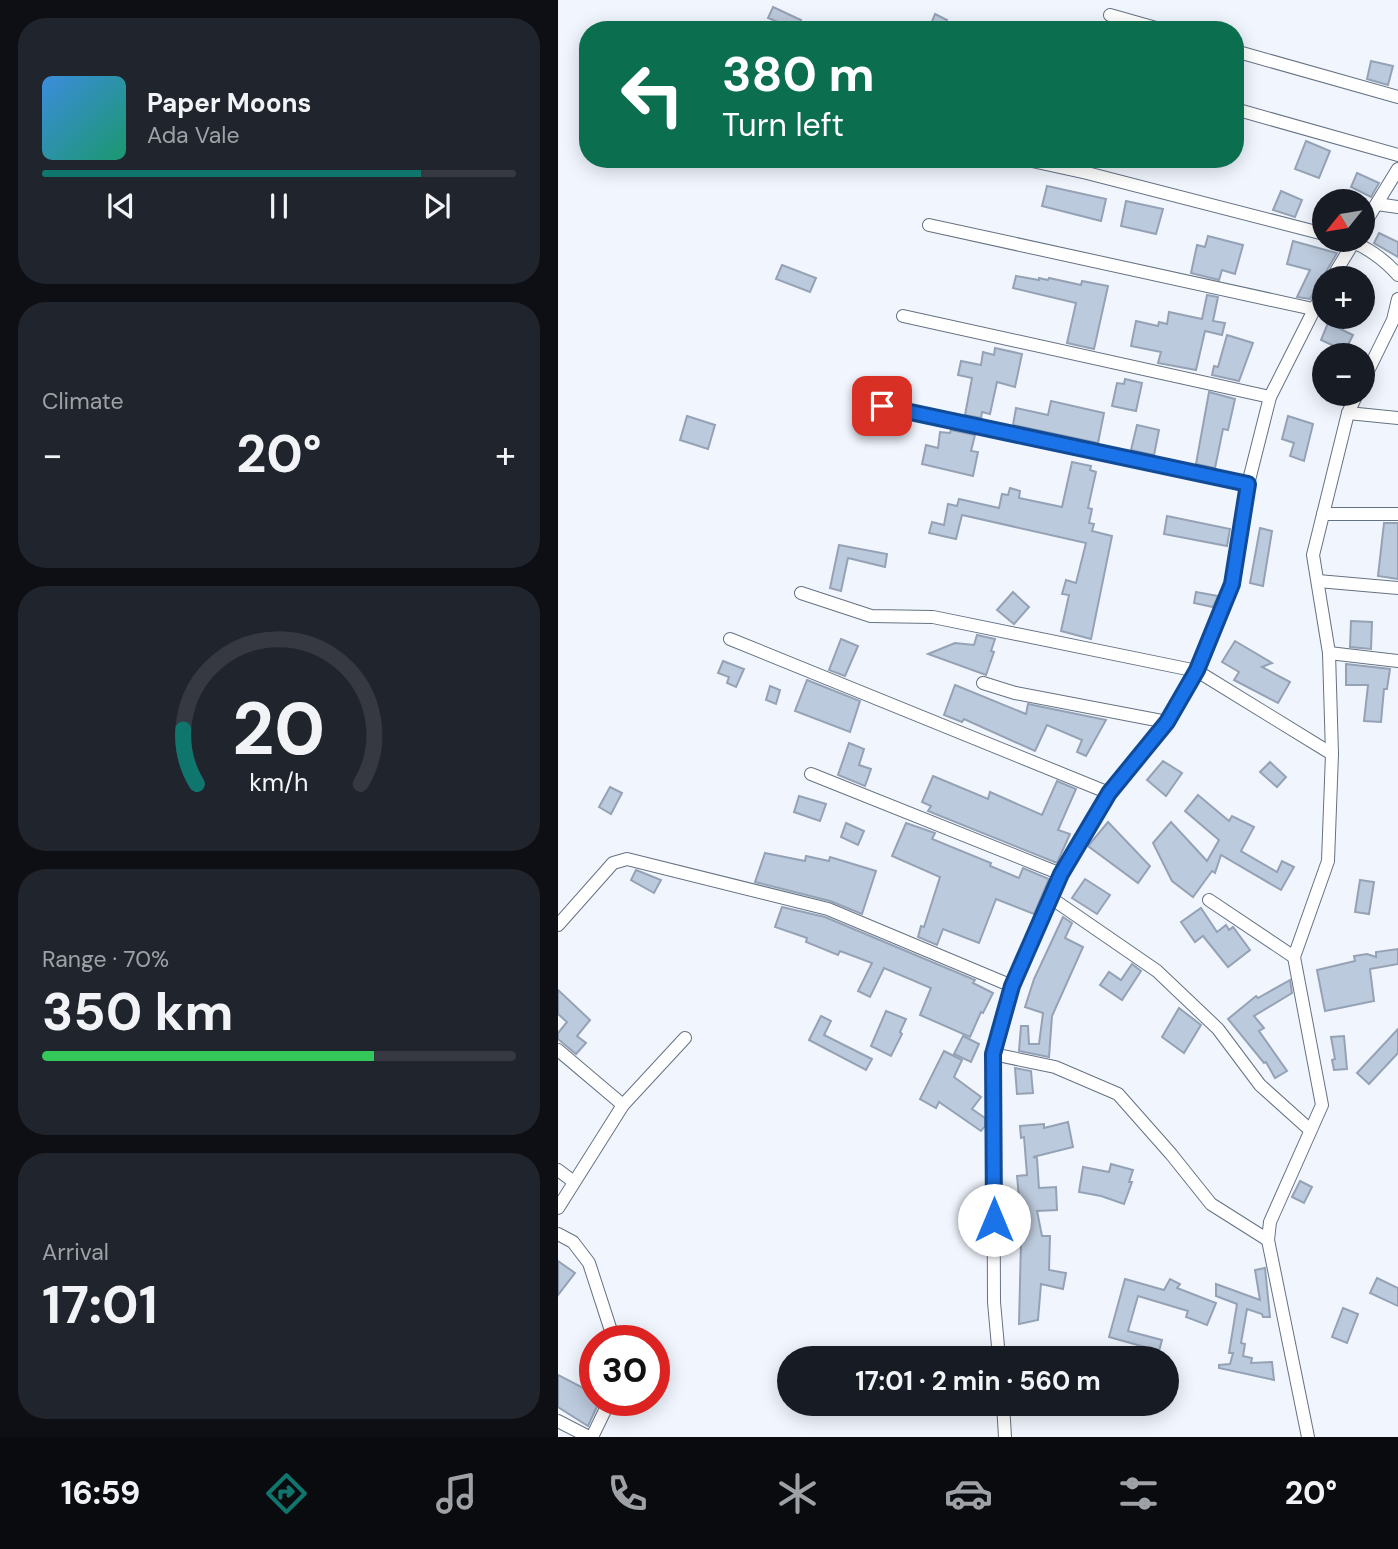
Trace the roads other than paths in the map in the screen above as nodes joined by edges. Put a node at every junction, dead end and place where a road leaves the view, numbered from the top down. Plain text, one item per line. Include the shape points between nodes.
1 (1110, 15) dead end
2 (1131, 21) edge
3 (1244, 54) edge
4 (1398, 97) edge
5 (1244, 112) edge
6 (1398, 155) edge
7 (1064, 168) edge
8 (1398, 169) edge
9 (1377, 204) junction
10 (1375, 207) edge
11 (1398, 207) edge
12 (929, 225) dead end
13 (1312, 231) edge
14 (1369, 252) edge
15 (1398, 275) edge
16 (1398, 299) edge
17 (1312, 309) edge
18 (1312, 311) edge
19 (903, 316) dead end
20 (1395, 320) edge
21 (1375, 358) edge
22 (1270, 397) junction
23 (882, 406) dead end
24 (1351, 406) edge
25 (1347, 413) junction
26 (1398, 418) edge
27 (1248, 484) junction
28 (1323, 514) junction
29 (1398, 514) edge
30 (1319, 581) junction
31 (1398, 588) edge
32 (801, 593) dead end
33 (730, 639) dead end
34 (1330, 653) junction
35 (1398, 661) edge
36 (1197, 670) junction
37 (983, 683) dead end
38 (1167, 722) junction
39 (1332, 754) junction
40 (811, 775) dead end
41 (1109, 793) junction
42 (1061, 874) junction
43 (1051, 898) junction
44 (1209, 900) dead end
45 (558, 925) edge
46 (1294, 957) junction
47 (1012, 986) junction
48 (685, 1038) dead end
49 (558, 1050) edge
50 (993, 1054) junction
51 (623, 1105) junction
52 (1309, 1129) junction
53 (558, 1170) edge
54 (574, 1182) junction
55 (558, 1208) edge
56 (558, 1234) edge
57 (1268, 1240) junction
58 (609, 1325) edge
59 (998, 1346) edge
60 (601, 1416) edge
61 (1003, 1416) edge
62 (558, 1421) edge
63 (590, 1437) edge
64 (1005, 1437) edge
65 (1308, 1437) edge

1 - 2 street
3 - 4 street
5 - 6 street
7 - 13 street
8 - 9 street
9 - 10 street
9 - 11 street
12 - 17 street
14 - 15 street
16 - 20 street
18 - 22 street
19 - 22 street
20 - 21 street
22 - 27 street
23 - 27 street
24 - 25 street
25 - 26 street
25 - 28 street
27 - 36 street via 1232,584
28 - 29 street
28 - 30 street via 1313,555
30 - 31 street
30 - 34 street
32 - 36 street via 871,616 933,617
33 - 41 street
34 - 35 street
34 - 39 street
36 - 38 street
36 - 39 street
37 - 38 street
38 - 41 street
39 - 46 street via 1328,861
40 - 42 street
41 - 42 street
42 - 43 street
43 - 47 street
43 - 52 street via 1157,971 1218,1030 1260,1085
44 - 46 street
45 - 47 street via 613,863 627,859 828,909
46 - 52 street via 1322,1105
47 - 50 street
48 - 51 street
49 - 51 street
50 - 57 street via 1055,1067 1118,1094 1211,1204
50 - 59 street
51 - 54 street
52 - 57 street via 1270,1222
53 - 54 street
54 - 55 street
56 - 58 street via 583,1252
57 - 65 street
60 - 63 street
61 - 64 street
62 - 63 street

